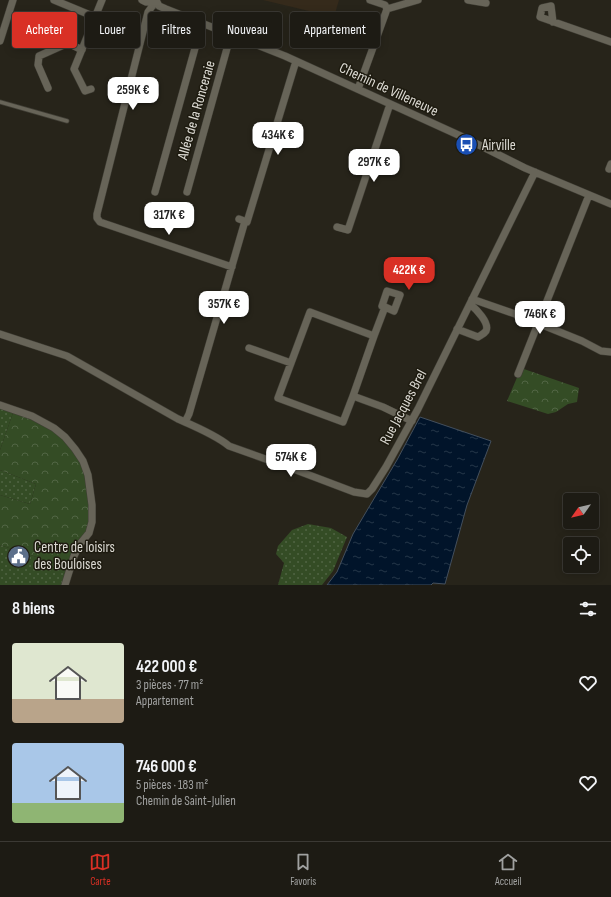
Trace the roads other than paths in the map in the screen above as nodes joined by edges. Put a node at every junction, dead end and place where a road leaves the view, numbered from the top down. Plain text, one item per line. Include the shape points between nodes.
1 (13, 0) edge
2 (54, 0) edge
3 (102, 0) edge
4 (142, 0) edge
5 (156, 0) edge
6 (370, 0) edge
7 (418, 0) edge
8 (468, 0) edge
9 (486, 3) dead end
10 (387, 9) junction
11 (97, 12) edge
12 (174, 12) edge
13 (85, 13) edge
14 (553, 22) dead end
15 (0, 41) edge
16 (611, 42) edge
17 (85, 43) edge
18 (195, 48) edge
19 (227, 48) edge
20 (265, 48) edge
21 (82, 50) junction
22 (296, 61) junction
23 (48, 88) dead end
24 (91, 89) dead end
25 (358, 89) junction
26 (0, 102) edge
27 (390, 104) junction
28 (67, 121) dead end
29 (535, 172) junction
30 (155, 192) dead end
31 (187, 192) dead end
32 (589, 195) junction
33 (611, 204) edge
34 (337, 227) dead end
35 (232, 267) junction
36 (471, 302) junction
37 (385, 307) dead end
38 (538, 324) junction
39 (457, 329) junction
40 (0, 334) edge
41 (374, 336) junction
42 (249, 348) dead end
43 (611, 352) edge
44 (291, 363) junction
45 (518, 374) dead end
46 (353, 396) junction
47 (0, 405) edge
48 (412, 421) junction
49 (186, 422) junction
50 (65, 585) edge

1 - 15 street
2 - 13 street
3 - 11 street
4 - 5 street, Chemin de Villeneuve
5 - 12 street, Chemin de Villeneuve via 159,6
5 - 35 street via 148,12 97,218 100,222
6 - 10 street via 385,5
7 - 10 street
8 - 9 street
10 - 25 street
14 - 16 street
17 - 21 street
18 - 30 street
19 - 31 street, Allée de la Ronceraie
20 - 22 street, Chemin de Villeneuve
21 - 23 street via 68,43 39,56 38,65
21 - 24 street via 74,69 85,91
22 - 25 street, Chemin de Villeneuve
22 - 35 street via 248,222 242,220
25 - 27 street, Chemin de Villeneuve
26 - 28 lane
27 - 29 street, Chemin de Villeneuve
27 - 34 street via 348,230
29 - 32 street, Chemin de Villeneuve
29 - 36 street, Rue Jacques Brel
32 - 33 street, Chemin de Villeneuve
32 - 38 street
35 - 49 street
36 - 38 street via 516,314
36 - 39 street, Rue Jacques Brel
36 - 39 street via 482,318 486,331 478,337
37 - 41 street
38 - 43 street via 601,351
38 - 45 street
39 - 48 street, Rue Jacques Brel
40 - 49 street via 67,356 178,420
41 - 44 street via 310,312
41 - 46 street
42 - 44 street
44 - 46 street via 278,398 343,422
46 - 48 street
47 - 50 street via 32,416 54,428 75,449 88,474 92,522 89,534 74,556
48 - 49 street, Rue Jacques Brel via 386,467 367,494 354,492 229,446

